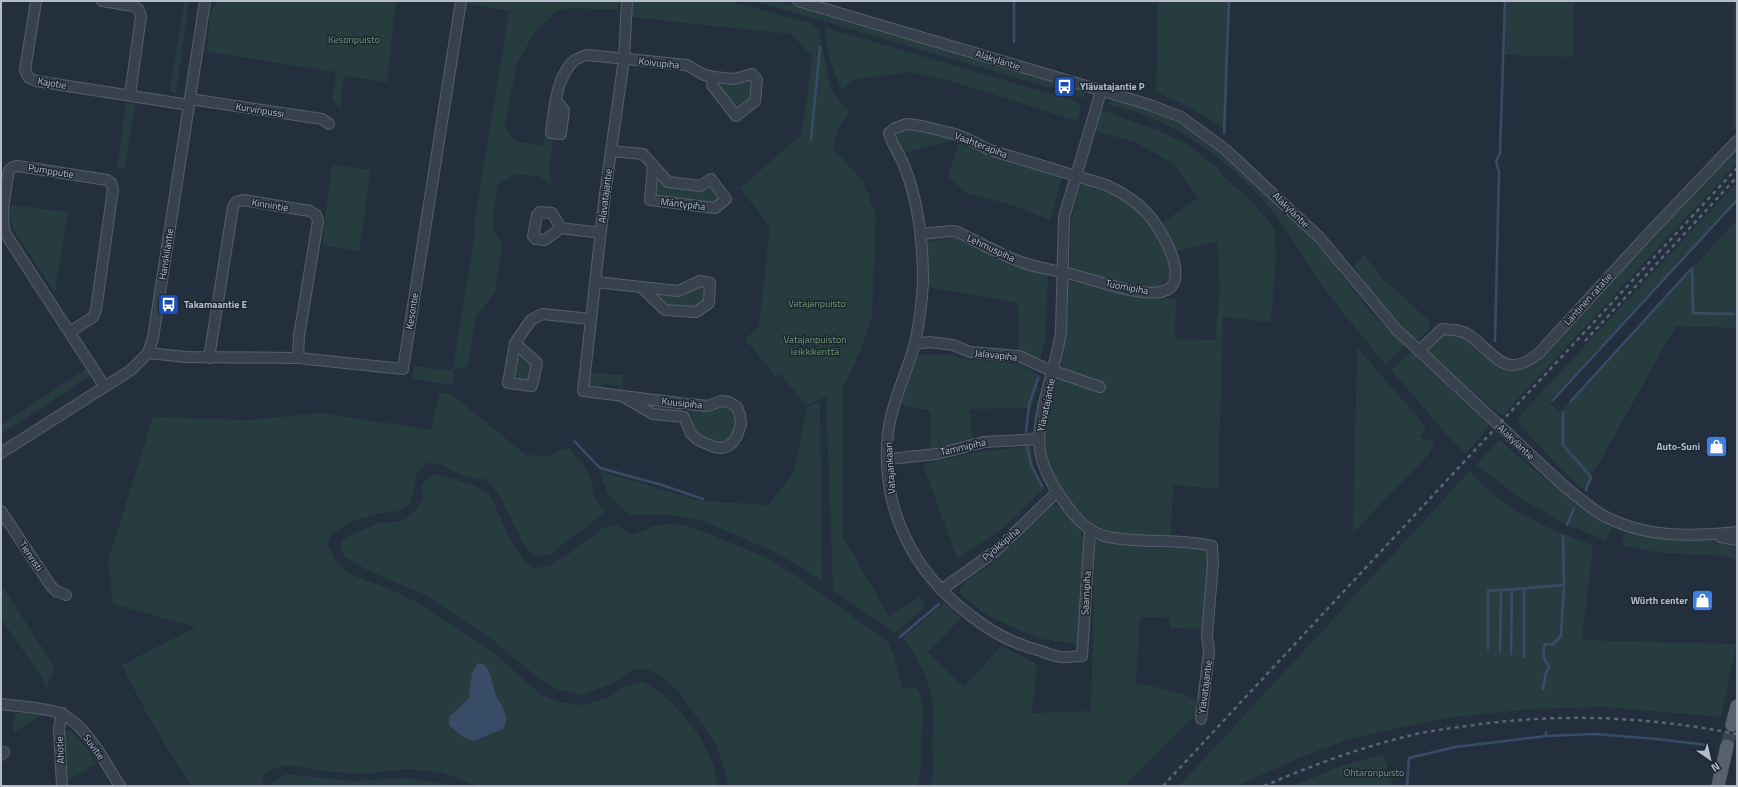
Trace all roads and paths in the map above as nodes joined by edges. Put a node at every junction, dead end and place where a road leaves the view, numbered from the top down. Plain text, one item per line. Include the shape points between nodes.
1 (36, 1) edge
2 (102, 1) edge
3 (205, 1) edge
4 (461, 1) edge
5 (627, 1) edge
6 (798, 1) edge
7 (624, 59) junction
8 (714, 77) junction
9 (1101, 91) junction
10 (130, 95) junction
11 (556, 101) dead end
12 (190, 102) junction
13 (329, 124) dead end
14 (889, 133) joint
15 (1737, 141) edge
16 (611, 151) junction
17 (653, 165) junction
18 (1075, 175) junction
19 (561, 228) dead end
20 (601, 233) junction
21 (920, 234) junction
22 (1062, 272) junction
23 (596, 282) junction
24 (641, 287) junction
25 (591, 319) junction
26 (70, 332) junction
27 (515, 343) dead end
28 (915, 344) junction
29 (1419, 351) junction
30 (148, 353) junction
31 (209, 358) junction
32 (298, 358) junction
33 (1053, 371) junction
34 (105, 387) junction
35 (1100, 387) dead end
36 (583, 391) joint
37 (622, 396) junction
38 (687, 404) junction
39 (684, 417) junction
40 (1040, 439) junction
41 (1, 453) edge
42 (888, 459) junction
43 (1057, 492) junction
44 (1, 511) edge
45 (1090, 530) junction
46 (1737, 532) edge
47 (1707, 535) junction
48 (1737, 540) edge
49 (941, 590) junction
50 (66, 595) dead end
51 (1082, 656) joint
52 (1, 704) edge
53 (1737, 706) edge
54 (62, 713) junction
55 (1201, 719) dead end
56 (1732, 725) tunnel mouth
57 (1727, 746) tunnel mouth
58 (62, 786) edge
59 (120, 786) edge
60 (1718, 786) edge

1 - 10 street, Kajotie via 25,70 29,78
2 - 10 street via 133,6 141,16
3 - 12 street, Hanskilantie
4 - 32 street, Kesontie via 403,369
5 - 7 street, Alavatajantie
6 - 9 street, Alakyläntie
7 - 8 street, Koivupiha via 688,65 704,75
7 - 11 street, Koivupiha via 587,55 576,60 569,67 559,87
7 - 16 street, Alavatajantie
8 - 8 street, Koivupiha via 734,78 752,74 758,80 755,101 736,116 712,85
9 - 18 street, Ylävatajantie
9 - 29 street, Alakyläntie via 1170,112 1193,124 1225,149 1319,237 1383,316
10 - 12 street, Kajotie
12 - 13 street, Kurvinpussi via 322,120
12 - 30 street, Hanskilantie via 153,338
14 - 18 street, Vaahterapiha via 906,124 917,125 951,133 990,150
14 - 21 street, Vatajankaari via 910,183
15 - 29 street, Läntinen ratatie via 1530,360 1519,364 1499,361 1460,330 1442,329
16 - 17 street, Mäntypiha via 643,154
16 - 20 street, Alavatajantie
17 - 17 street, Mäntypiha via 668,182 700,186 711,179 726,199 715,208 650,200
18 - 22 street, Ylävatajantie via 1064,217
18 - 22 street, Tuomipiha via 1115,189 1146,212 1163,235 1176,275 1171,287 1160,292 1152,292
19 - 20 street
20 - 23 street, Alavatajantie
21 - 22 street, Lehmuspiha via 958,232 1021,262
21 - 28 street, Vatajankaari via 922,292
22 - 33 street, Ylävatajantie via 1061,332
23 - 24 street
23 - 25 street, Alavatajantie
24 - 24 street via 678,291 700,281 705,282 710,284 709,303 696,312 665,310
25 - 27 street via 542,314 531,320
25 - 36 street, Alavatajantie
26 - 26 street, Pumpputie via 4,233 2,217 9,170 13,167 107,180 111,183 113,189 96,310 93,317
26 - 34 street, Pumpputie
28 - 33 street, Jalavapiha via 930,342 953,345 970,352 1019,356
28 - 42 street, Vatajankaari via 892,413 888,431
29 - 47 street, Alakyläntie via 1565,486 1599,513 1644,531
30 - 31 street, Kesontie
30 - 34 street, Hanskilantie via 138,364
31 - 32 street, Kesontie
31 - 32 street, Kinnintie via 233,207 236,202 242,200 310,211 316,215 318,221 299,336
33 - 35 street, Jalavapiha
33 - 40 street, Ylävatajantie
34 - 41 street, Hanskilantie
36 - 37 street, Kuusipiha
37 - 38 street, Kuusipiha
37 - 39 street, Kuusipiha via 653,414
38 - 39 street
38 - 39 street, Kuusipiha via 708,406 722,401 729,402 737,407 741,424 733,442 728,446 718,447 698,440 692,434
40 - 42 street, Tammipiha via 984,442 937,454
40 - 43 street, Ylävatajantie via 1043,463
42 - 49 street, Vatajankaari via 892,497 903,535 921,567
43 - 45 street, Ylävatajantie via 1069,509
43 - 49 street, Pyökkipiha via 997,550
44 - 50 street, Tienristi via 53,589
45 - 51 street, Saarnipiha
45 - 55 street, Ylävatajantie via 1122,539 1212,546 1207,635 1209,652
46 - 47 street, Alakyläntie
47 - 48 street, Alakyläntie
49 - 51 street, Vatajankaari via 976,620 1014,643 1060,657
52 - 54 street
53 - 56 main road
54 - 58 street, Ahotie via 59,728
54 - 59 street, Suvitie via 92,742
57 - 60 main road

